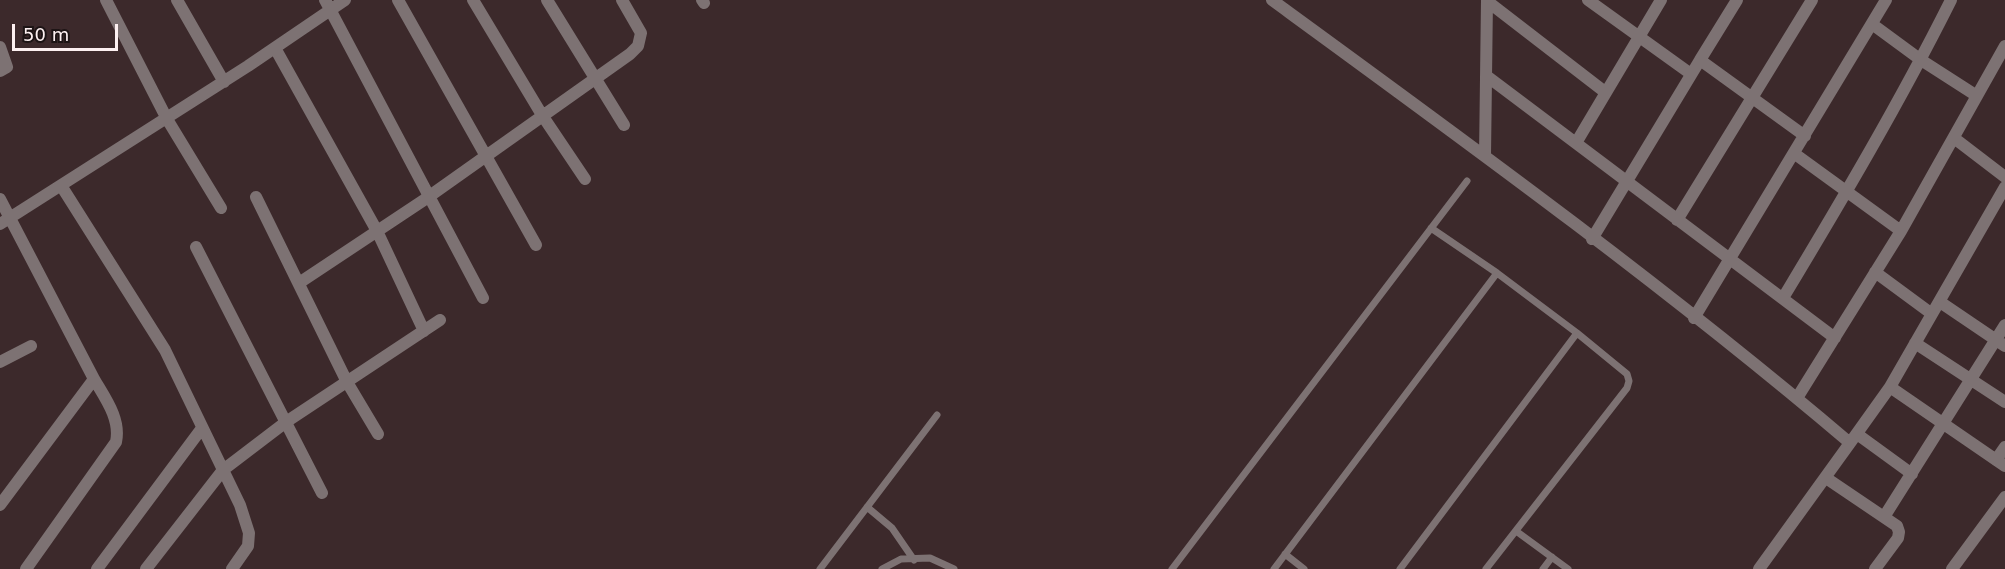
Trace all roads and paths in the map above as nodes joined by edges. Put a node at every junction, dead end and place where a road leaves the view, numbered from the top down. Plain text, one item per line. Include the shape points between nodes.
1 (106, 0) edge
2 (177, 0) edge
3 (345, 0) edge
4 (398, 0) edge
5 (473, 0) edge
6 (547, 0) edge
7 (622, 0) edge
8 (1272, 0) edge
9 (1487, 0) edge
10 (1588, 0) edge
11 (1661, 0) edge
12 (1737, 0) edge
13 (1812, 0) edge
14 (1886, 0) edge
15 (1951, 0) edge
16 (328, 5) edge
17 (1872, 24) junction
18 (1638, 36) junction
19 (2005, 46) edge
20 (0, 47) edge
21 (275, 48) junction
22 (1700, 60) junction
23 (1921, 60) junction
24 (0, 71) edge
25 (1691, 74) junction
26 (1488, 77) junction
27 (594, 78) junction
28 (224, 82) junction
29 (1605, 92) junction
30 (1977, 96) junction
31 (1753, 98) junction
32 (542, 115) junction
33 (167, 119) junction
34 (624, 125) dead end
35 (1805, 136) junction
36 (1954, 138) junction
37 (1576, 143) junction
38 (1795, 154) junction
39 (486, 155) junction
40 (1485, 156) junction
41 (2005, 177) edge
42 (585, 179) dead end
43 (1467, 181) dead end
44 (1627, 182) junction
45 (62, 187) junction
46 (2005, 187) edge
47 (1847, 192) junction
48 (256, 197) dead end
49 (428, 197) junction
50 (0, 199) edge
51 (222, 208) dead end
52 (1677, 219) junction
53 (6, 221) edge
54 (1431, 228) junction
55 (377, 231) junction
56 (1901, 231) junction
57 (1592, 239) junction
58 (536, 245) dead end
59 (196, 247) dead end
60 (1731, 260) junction
61 (1875, 272) junction
62 (1497, 273) junction
63 (298, 283) junction
64 (483, 298) dead end
65 (1783, 298) junction
66 (1940, 302) junction
67 (1932, 314) junction
68 (1694, 318) junction
69 (440, 320) dead end
70 (2005, 325) edge
71 (424, 331) junction
72 (1577, 333) junction
73 (1835, 338) junction
74 (1915, 343) junction
75 (2000, 343) edge
76 (31, 346) dead end
77 (0, 362) edge
78 (94, 379) junction
79 (1970, 380) junction
80 (347, 382) junction
81 (1890, 387) junction
82 (1797, 398) junction
83 (2005, 402) edge
84 (937, 415) dead end
85 (286, 422) junction
86 (1943, 424) junction
87 (202, 428) junction
88 (378, 434) dead end
89 (1853, 439) junction
90 (2005, 447) edge
91 (2001, 463) edge
92 (223, 470) junction
93 (1912, 474) junction
94 (1826, 478) junction
95 (322, 493) dead end
96 (2005, 497) edge
97 (0, 505) edge
98 (867, 507) junction
99 (1884, 518) junction
100 (1516, 531) junction
101 (1285, 554) junction
102 (1552, 557) junction
103 (914, 560) junction
104 (26, 569) edge
105 (97, 569) edge
106 (147, 569) edge
107 (232, 569) edge
108 (820, 569) edge
109 (882, 569) edge
110 (954, 569) edge
111 (1172, 569) edge
112 (1274, 569) edge
113 (1304, 569) edge
114 (1400, 569) edge
115 (1486, 569) edge
116 (1543, 569) edge
117 (1568, 569) edge
118 (1759, 569) edge
119 (1875, 569) edge
120 (1952, 569) edge

1 - 33 street
2 - 28 street
3 - 16 street
4 - 39 street
5 - 32 street
6 - 27 street
7 - 27 street via 638,26 641,40 630,54
8 - 40 street
9 - 26 street
9 - 29 street
10 - 18 street
11 - 18 street
12 - 22 street
13 - 31 street
14 - 17 street
15 - 23 street
16 - 21 street
16 - 49 street
17 - 23 street
17 - 35 street
18 - 25 street
18 - 29 street
19 - 30 street
20 - 24 street via 7,67
21 - 28 street
21 - 55 street
22 - 25 street
22 - 31 street
23 - 30 street
23 - 47 street
25 - 44 street
26 - 37 street
26 - 40 street
27 - 32 street
27 - 34 street
28 - 33 street
29 - 37 street
30 - 36 street
31 - 35 street
31 - 52 street
32 - 39 street
32 - 42 street
33 - 45 street
33 - 51 street
35 - 38 street
36 - 41 street
36 - 56 street
37 - 44 street
38 - 47 street
38 - 60 street
39 - 49 street
39 - 58 street
40 - 57 street
43 - 54 lane
44 - 52 street
44 - 57 street
45 - 53 street
45 - 87 street via 165,350
46 - 66 street
47 - 56 street
47 - 65 street
48 - 63 street
49 - 55 street
49 - 64 street
50 - 53 street
52 - 60 street
53 - 78 street
54 - 62 lane
54 - 111 lane
55 - 63 street
55 - 71 street
56 - 61 street
57 - 68 street
59 - 85 street
60 - 65 street
60 - 68 street
61 - 67 street
61 - 73 street
62 - 72 lane
62 - 101 lane
63 - 80 street
65 - 73 street
66 - 67 street
66 - 75 street
67 - 74 street
68 - 82 street
69 - 71 street
70 - 75 street
71 - 80 street
72 - 100 lane via 1627,374 1627,388
72 - 114 lane
73 - 82 street
74 - 79 street
74 - 81 street
75 - 79 street
76 - 77 street
78 - 97 street
78 - 104 street via 114,417 116,442
79 - 83 street
79 - 86 street
80 - 85 street
80 - 88 street
81 - 86 street
81 - 89 street
82 - 89 street
84 - 98 lane
85 - 92 street
85 - 95 street
86 - 91 street
86 - 93 street
87 - 92 street
87 - 105 street
89 - 93 street
89 - 94 street
90 - 91 street
92 - 106 street
92 - 107 street via 249,533 248,546
93 - 99 street
94 - 99 street
94 - 118 street
96 - 120 street
98 - 103 lane via 892,528
98 - 108 lane
99 - 119 street via 1897,526 1899,532
100 - 102 lane
100 - 115 lane
101 - 112 lane
101 - 113 lane
102 - 116 lane
102 - 117 lane
103 - 109 lane via 901,560
103 - 110 lane via 930,558

